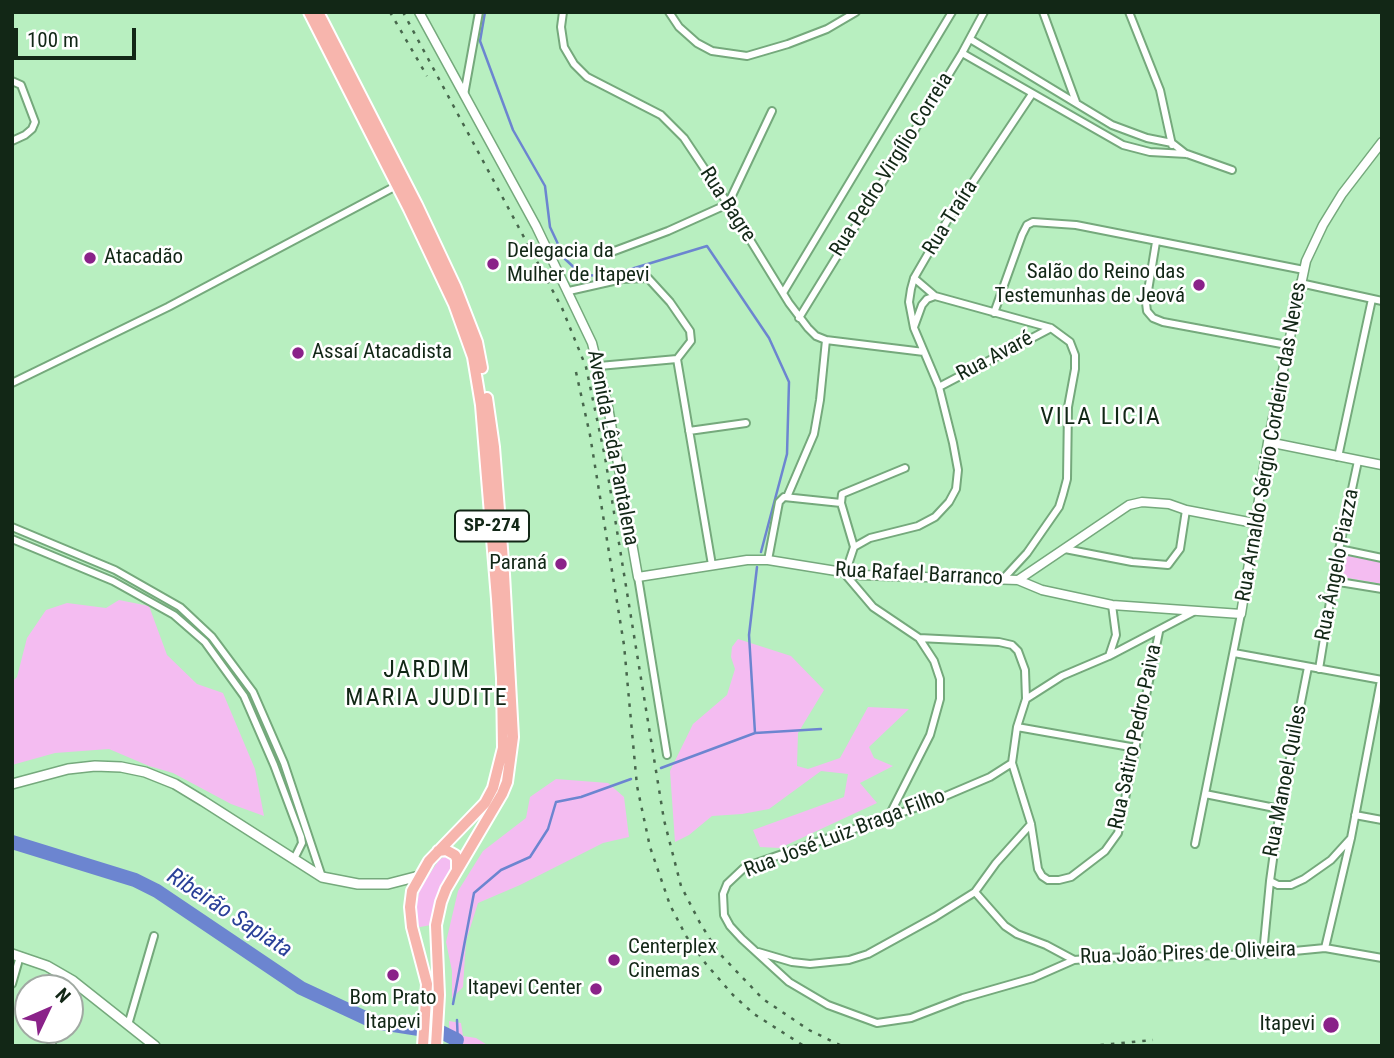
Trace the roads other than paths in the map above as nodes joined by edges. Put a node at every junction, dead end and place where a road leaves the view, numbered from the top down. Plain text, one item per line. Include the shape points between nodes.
1 (309, 12) edge
2 (318, 12) edge
3 (419, 12) edge
4 (479, 12) edge
5 (563, 12) edge
6 (669, 12) edge
7 (856, 12) edge
8 (952, 12) edge
9 (1043, 12) edge
10 (1129, 12) edge
11 (983, 13) edge
12 (970, 39) junction
13 (962, 53) junction
14 (12, 81) edge
15 (1031, 94) junction
16 (464, 95) junction
17 (1076, 102) junction
18 (772, 111) dead end
19 (12, 141) edge
20 (1382, 142) edge
21 (1172, 143) junction
22 (1172, 154) junction
23 (1187, 154) junction
24 (1232, 170) dead end
25 (397, 186) junction
26 (728, 204) junction
27 (1156, 242) junction
28 (609, 253) dead end
29 (1304, 270) junction
30 (914, 278) junction
31 (1300, 283) junction
32 (569, 291) junction
33 (783, 293) junction
34 (935, 296) junction
35 (1372, 299) junction
36 (1382, 301) edge
37 (994, 313) junction
38 (799, 317) junction
39 (914, 328) junction
40 (1051, 328) junction
41 (827, 340) junction
42 (1287, 345) junction
43 (924, 352) junction
44 (677, 359) junction
45 (599, 366) junction
46 (12, 383) edge
47 (939, 387) junction
48 (746, 423) dead end
49 (689, 431) junction
50 (1268, 442) junction
51 (1338, 457) junction
52 (1357, 461) junction
53 (1382, 465) edge
54 (905, 468) dead end
55 (787, 497) junction
56 (841, 503) junction
57 (1186, 510) junction
58 (1254, 523) junction
59 (12, 527) edge
60 (12, 540) edge
61 (854, 547) junction
62 (1065, 549) junction
63 (1339, 549) junction
64 (1382, 558) edge
65 (768, 559) junction
66 (712, 565) junction
67 (845, 574) junction
68 (638, 578) junction
69 (1003, 579) junction
70 (1018, 580) junction
71 (1333, 580) junction
72 (1382, 589) edge
73 (1112, 605) junction
74 (1192, 612) junction
75 (1241, 614) junction
76 (1159, 632) junction
77 (919, 638) junction
78 (1234, 653) junction
79 (1109, 656) junction
80 (1308, 667) junction
81 (1318, 669) junction
82 (1381, 680) edge
83 (1026, 699) junction
84 (1017, 727) junction
85 (1136, 748) junction
86 (667, 755) dead end
87 (1012, 763) junction
88 (12, 784) edge
89 (1205, 794) junction
90 (1280, 809) junction
91 (1355, 815) junction
92 (889, 816) junction
93 (1382, 820) edge
94 (1031, 824) junction
95 (1351, 838) junction
96 (1195, 844) dead end
97 (438, 851) junction
98 (294, 859) junction
99 (456, 872) junction
100 (419, 876) junction
101 (322, 877) junction
102 (1270, 881) junction
103 (975, 892) junction
104 (436, 925) junction
105 (412, 927) junction
106 (154, 936) dead end
107 (1325, 948) junction
108 (756, 951) junction
109 (1263, 954) junction
110 (16, 955) edge
111 (1382, 958) edge
112 (1074, 960) junction
113 (57, 974) edge
114 (12, 984) edge
115 (84, 994) edge
116 (128, 1025) junction
117 (155, 1046) edge
118 (423, 1046) edge
119 (436, 1046) edge

1 - 25 main road, SP-274
2 - 99 main road, SP-274 via 456,288 479,349 488,402 513,737 507,782
3 - 16 street, Avenida Lêda Pantalena
4 - 16 street
5 - 26 street, Rua Bagre via 564,47 573,64 587,78 671,124
6 - 7 street via 696,43 712,51 747,56 827,29
8 - 33 street, Rua Pedro Virgílio Correia
9 - 17 street
10 - 21 street via 1160,90
11 - 12 street, Rua Pedro Virgílio Correia
12 - 13 street, Rua Pedro Virgílio Correia
12 - 17 street
13 - 15 street
13 - 38 street, Rua Pedro Virgílio Correia
14 - 19 street via 22,85 35,122
15 - 22 street via 1123,145
15 - 30 street, Rua Traíra
16 - 32 street, Avenida Lêda Pantalena
17 - 21 street via 1128,132
18 - 26 street
20 - 29 street, Rua Arnaldo Sérgio Cordeiro das Neves via 1322,225
21 - 22 street
21 - 23 street
22 - 23 street
23 - 24 street
25 - 46 street
25 - 97 main road, SP-274 via 454,304 473,357 488,471 498,612 503,727 499,769 485,803
26 - 28 street
26 - 33 street, Rua Bagre
27 - 29 street
27 - 37 street via 1076,225 1033,222 1022,235
27 - 42 street via 1146,303 1153,318
29 - 31 street, Rua Arnaldo Sérgio Cordeiro das Neves
30 - 34 street
30 - 39 street, Rua Traíra via 909,302
31 - 35 street
31 - 42 street, Rua Arnaldo Sérgio Cordeiro das Neves
32 - 44 street via 648,278 690,331 691,341
32 - 45 street, Avenida Lêda Pantalena
33 - 38 street, Rua Bagre
34 - 37 street
34 - 39 street via 922,305
35 - 36 street
35 - 51 street
37 - 40 street
38 - 41 street, Rua Bagre via 816,336
39 - 43 street, Rua Traíra
40 - 47 street, Rua Avaré
40 - 69 street via 1070,342 1075,355 1068,407 1067,479 1054,514
41 - 43 street
41 - 55 street via 814,434
42 - 50 street, Rua Arnaldo Sérgio Cordeiro das Neves
43 - 47 street, Rua Traíra
44 - 45 street
44 - 49 street
45 - 68 street, Avenida Lêda Pantalena
47 - 61 street, Rua Traíra via 958,470 956,489 935,517
48 - 49 street
49 - 66 street
50 - 51 street
50 - 58 street, Rua Arnaldo Sérgio Cordeiro das Neves
51 - 52 street
52 - 53 street
52 - 63 street, Rua Ângelo Piazza
54 - 56 street via 845,491
55 - 56 street
55 - 65 street via 779,502
56 - 61 street
57 - 58 street
57 - 62 street via 1154,501 1129,506
57 - 62 street via 1180,549 1168,565
58 - 75 street, Rua Arnaldo Sérgio Cordeiro das Neves
59 - 101 street via 115,570 180,607 212,637 253,692 284,763
60 - 98 street via 113,581 174,615 205,642 244,696 274,765 301,837
61 - 67 street
62 - 70 street
63 - 64 street
63 - 71 street, Rua Ângelo Piazza
65 - 66 street, Rua Rafael Barranco
65 - 67 street, Rua Rafael Barranco
66 - 68 street, Rua Rafael Barranco
67 - 69 street, Rua Rafael Barranco
67 - 77 street via 873,607
68 - 86 street, Avenida Lêda Pantalena
69 - 70 street, Rua Rafael Barranco
70 - 73 street, Rua Rafael Barranco
71 - 72 street
71 - 81 street, Rua Ângelo Piazza
73 - 74 street, Rua Rafael Barranco
73 - 79 street via 1116,635
74 - 75 street, Rua Rafael Barranco
74 - 76 street
75 - 78 street
76 - 79 street
76 - 85 street, Rua Satiro Pedro Paiva
77 - 83 street via 1012,645 1025,670
77 - 92 street via 940,679 940,699 930,734
78 - 80 street
78 - 89 street
79 - 83 street via 1062,676
80 - 81 street
80 - 90 street, Rua Manoel Quiles
81 - 82 street
82 - 91 street
83 - 84 street
84 - 85 street
84 - 87 street
85 - 94 street, Rua Satiro Pedro Paiva via 1113,842 1071,877 1048,880 1042,876
87 - 92 street, Rua José Luiz Braga Filho via 962,790
87 - 94 street
88 - 98 main road via 94,766 145,772 203,801
89 - 90 street
89 - 96 street
90 - 102 street, Rua Manoel Quiles
91 - 93 street
91 - 95 street
92 - 108 street, Rua José Luiz Braga Filho via 759,861 736,875 723,894 724,915
94 - 103 street
95 - 102 street, Rua Manoel Quiles via 1304,879 1291,885
95 - 107 street
97 - 99 main road via 455,855
97 - 100 main road, SP-274
98 - 101 main road
99 - 104 main road, SP-274
100 - 101 main road via 387,884
100 - 105 main road, SP-274 via 412,891
102 - 109 street
103 - 108 street via 888,944 849,960 810,964
103 - 112 street, Rua João Pires de Oliveira via 1005,926
104 - 105 main road via 428,933
104 - 119 main road, SP-274
105 - 118 main road, SP-274 via 427,984
106 - 116 street
107 - 109 street, Rua João Pires de Oliveira
107 - 111 street, Rua João Pires de Oliveira
108 - 112 street, Rua José Luiz Braga Filho via 807,993 877,1023 911,1018
109 - 112 street, Rua João Pires de Oliveira
110 - 113 main road
110 - 114 street
115 - 116 main road
116 - 117 main road

